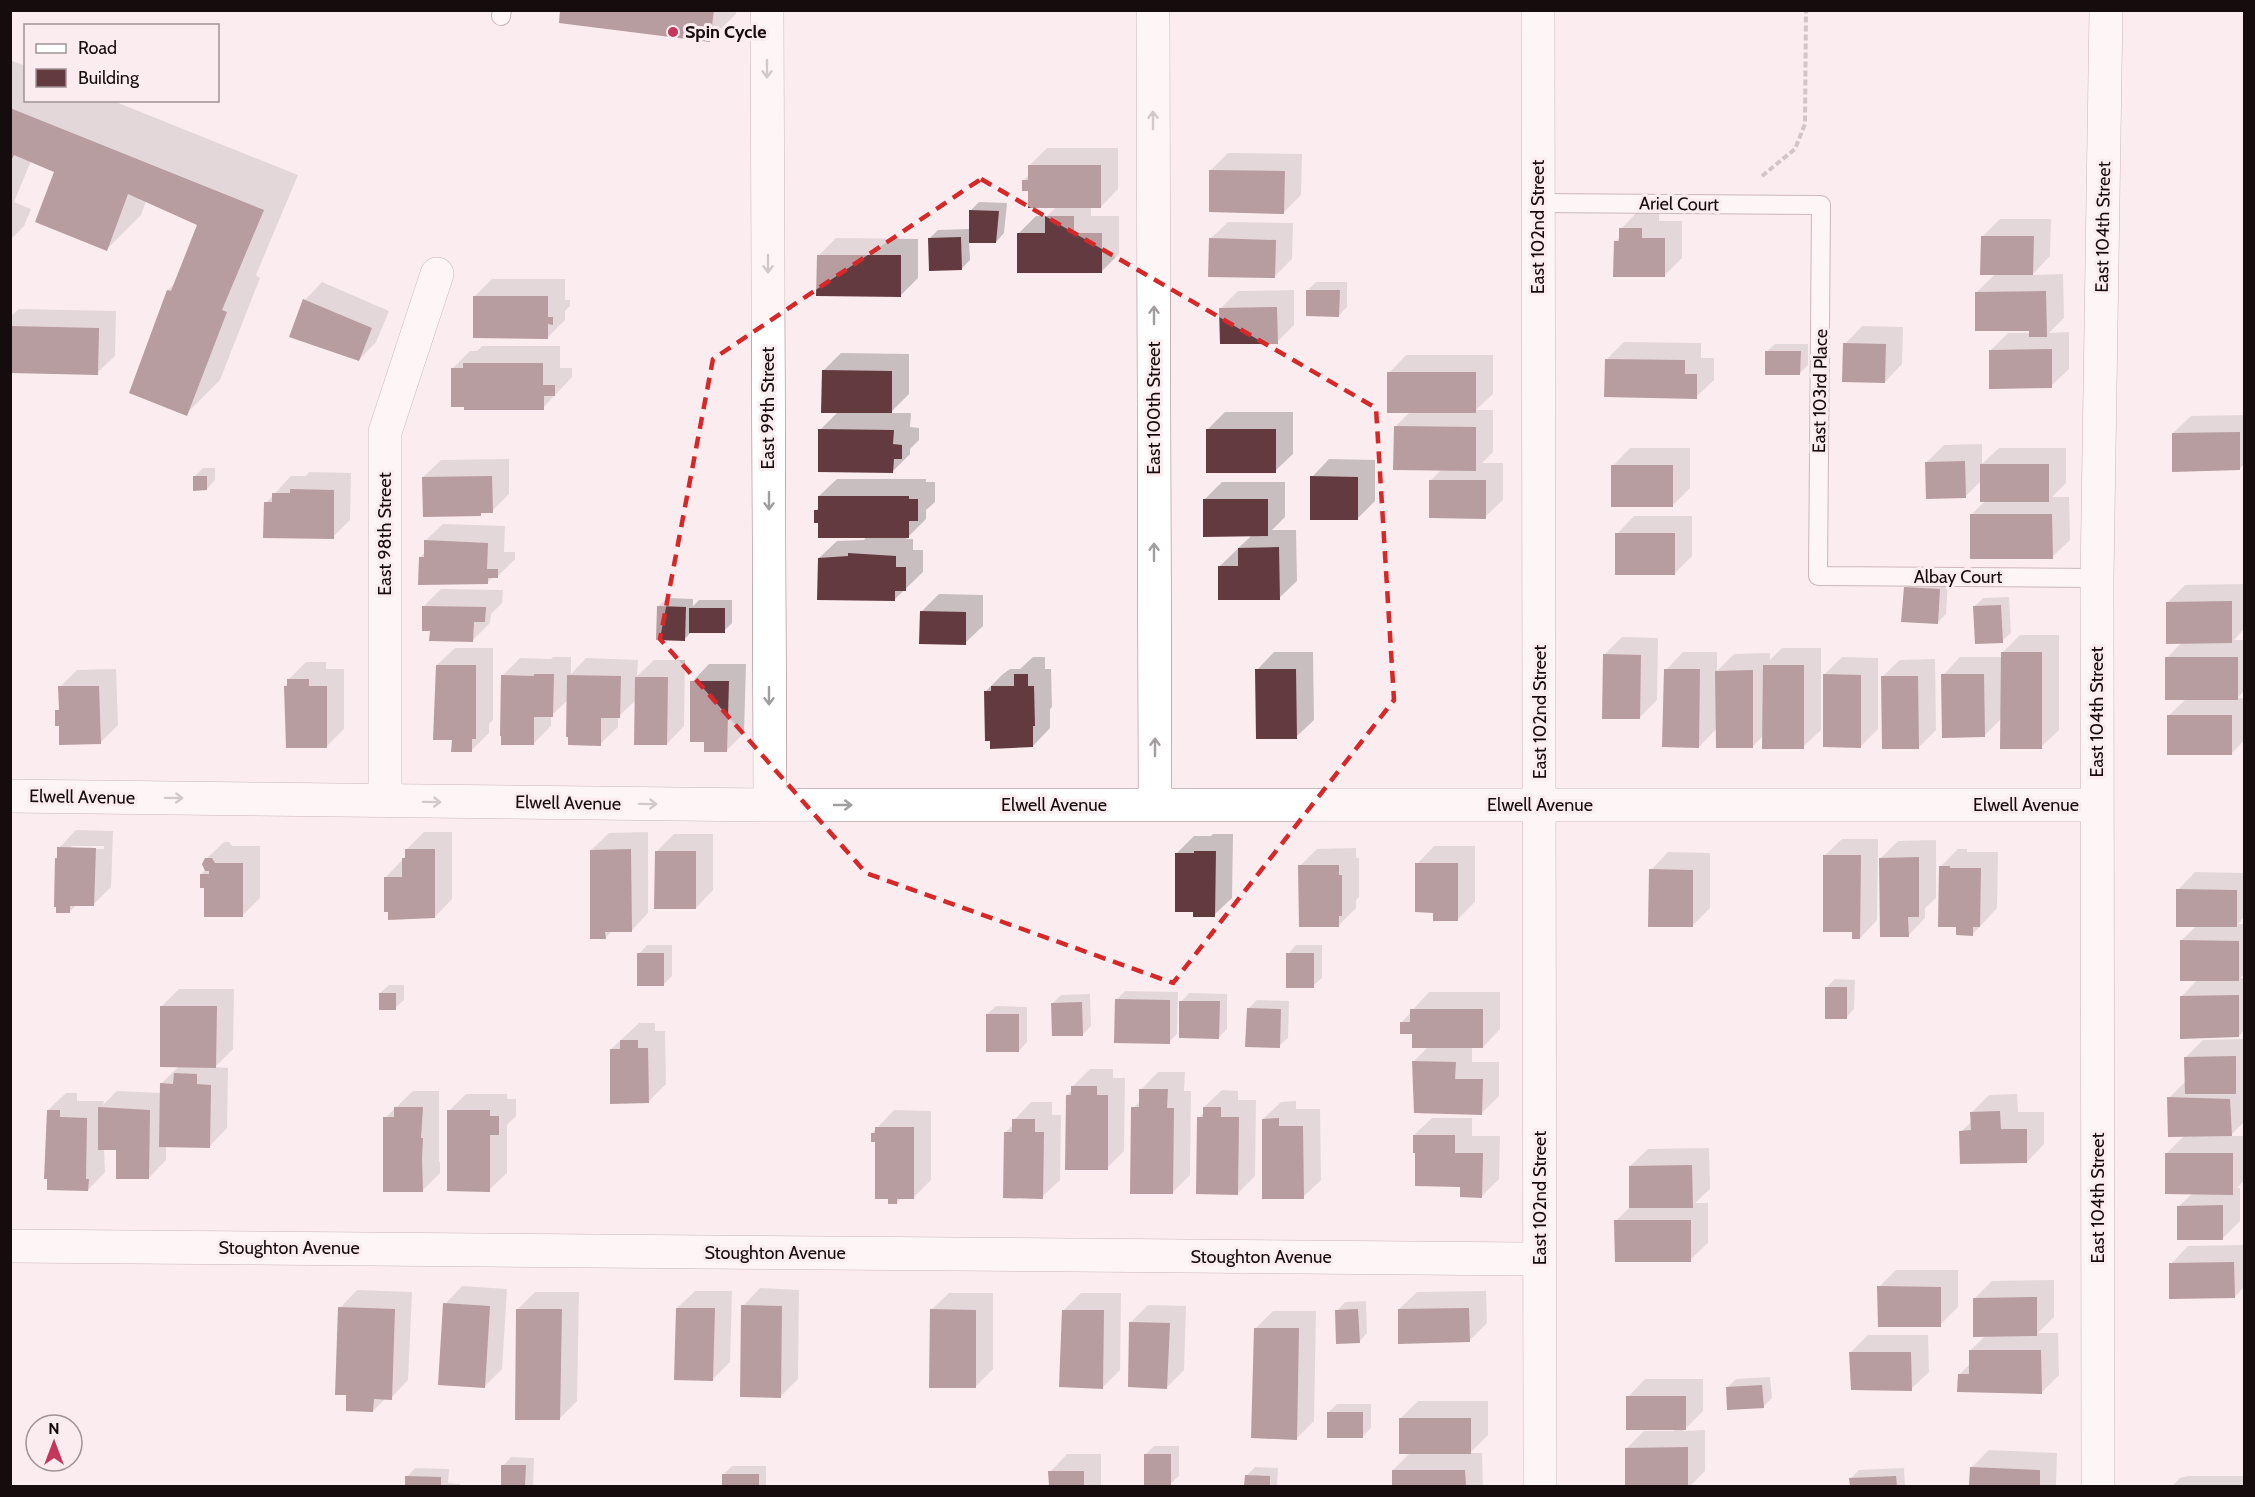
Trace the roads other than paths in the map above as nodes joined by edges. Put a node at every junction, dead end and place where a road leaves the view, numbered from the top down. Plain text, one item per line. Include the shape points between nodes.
1 (767, 10) edge
2 (1153, 10) edge
3 (1538, 10) edge
4 (2106, 10) edge
5 (1537, 203) junction
6 (1821, 205) joint
7 (437, 274) dead end
8 (1818, 576) joint
9 (2097, 578) junction
10 (10, 796) edge
11 (385, 801) junction
12 (770, 805) junction
13 (1155, 805) junction
14 (1541, 805) junction
15 (2097, 805) junction
16 (10, 1246) edge
17 (1540, 1259) junction
18 (1540, 1486) edge
19 (2098, 1486) edge

1 -> 12 street, East 99th Street
13 -> 2 street, East 100th Street
3 - 5 street, East 102nd Street
4 - 9 street, East 104th Street
5 - 6 lane, Ariel Court
5 - 14 street, East 102nd Street
6 - 8 lane, East 103rd Place
7 - 11 street, East 98th Street via 385,432
8 - 9 lane, Albay Court
9 - 15 street, East 104th Street
10 -> 11 street, Elwell Avenue
11 -> 12 street, Elwell Avenue
12 -> 13 street, Elwell Avenue
13 - 14 street, Elwell Avenue
14 - 15 street, Elwell Avenue
14 - 17 street, East 102nd Street
15 - 19 street, East 104th Street
16 - 17 street, Stoughton Avenue
17 - 18 street, East 102nd Street

